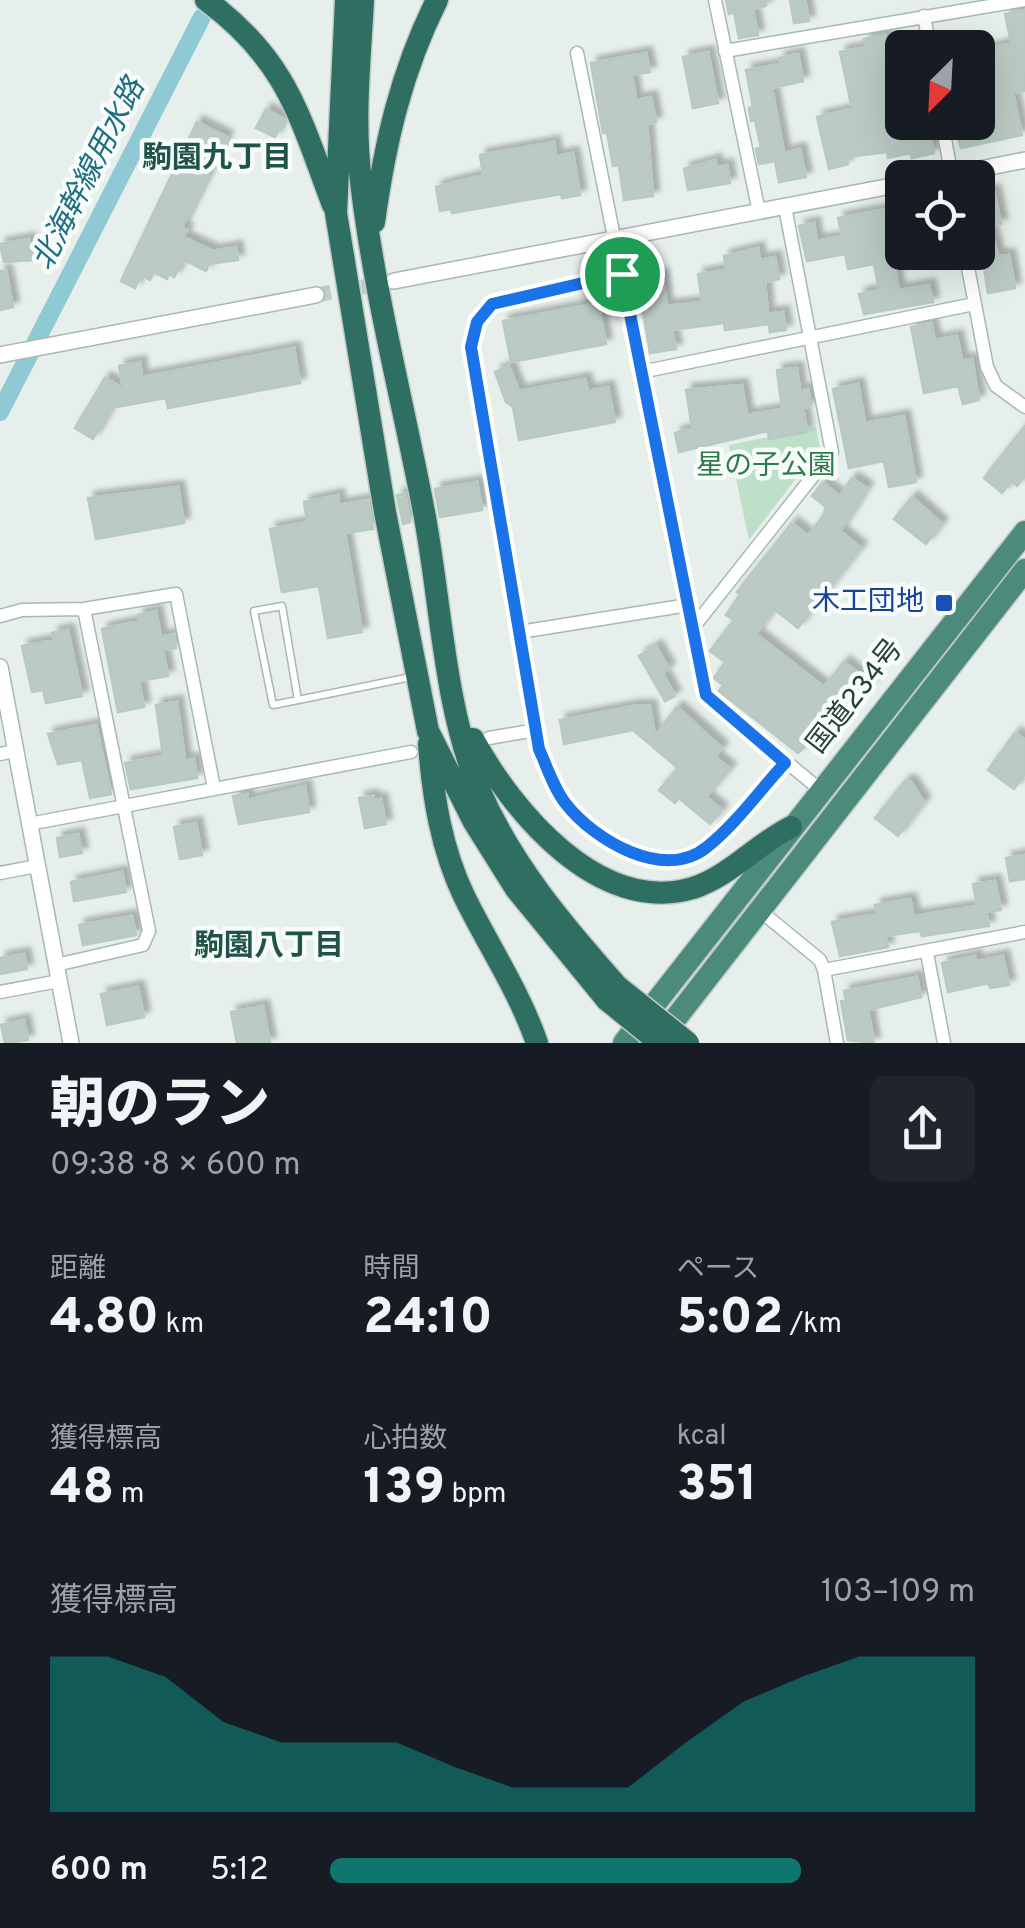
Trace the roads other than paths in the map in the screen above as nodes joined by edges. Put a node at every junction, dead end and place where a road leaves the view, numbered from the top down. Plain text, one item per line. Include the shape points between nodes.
1 (206, 0) edge
2 (346, 0) edge
3 (363, 0) edge
4 (438, 0) edge
5 (715, 0) edge
6 (1025, 0) edge
7 (924, 16) junction
8 (927, 30) edge
9 (725, 51) junction
10 (577, 53) dead end
11 (1025, 160) edge
12 (995, 166) edge
13 (885, 187) edge
14 (786, 207) junction
15 (759, 212) junction
16 (336, 213) junction
17 (614, 239) junction
18 (371, 246) junction
19 (968, 270) edge
20 (622, 274) junction
21 (394, 282) tunnel mouth
22 (316, 295) tunnel mouth
23 (974, 304) junction
24 (809, 337) junction
25 (0, 355) edge
26 (642, 372) junction
27 (1025, 407) edge
28 (1025, 532) edge
29 (1025, 570) edge
30 (688, 605) junction
31 (84, 610) junction
32 (0, 616) edge
33 (692, 629) junction
34 (520, 632) junction
35 (0, 667) edge
36 (417, 676) junction
37 (298, 700) junction
38 (456, 710) junction
39 (428, 730) junction
40 (536, 730) junction
41 (489, 738) dead end
42 (8, 752) edge
43 (410, 752) dead end
44 (785, 763) junction
45 (214, 788) junction
46 (820, 790) junction
47 (123, 805) junction
48 (842, 807) junction
49 (30, 824) junction
50 (791, 827) junction
51 (38, 866) junction
52 (0, 872) edge
53 (740, 895) junction
54 (759, 910) junction
55 (1025, 932) edge
56 (927, 953) junction
57 (824, 970) junction
58 (58, 973) junction
59 (0, 992) edge
60 (612, 993) junction
61 (660, 1041) edge
62 (72, 1043) edge
63 (537, 1043) edge
64 (624, 1043) edge
65 (688, 1043) edge
66 (837, 1043) edge
67 (944, 1043) edge

1 - 16 highway via 246,30 289,89
2 - 16 highway
3 - 18 highway via 360,177
4 - 18 highway via 414,45 392,113
5 - 9 street
6 - 7 street
7 - 8 street
7 - 9 street
9 - 15 street
10 - 17 street
11 - 12 street
13 - 14 street
14 - 15 street
14 - 24 street
15 - 17 street
16 - 36 highway
17 - 20 street
17 - 21 street
18 - 38 highway
19 - 23 street
20 - 26 street
20 - 34 street via 492,304 477,322 471,347
22 - 25 street
23 - 24 street
23 - 27 street via 986,367 996,386
24 - 26 street
24 - 33 street via 832,452
26 - 30 street
28 - 46 highway, 国道234号
29 - 48 highway, 国道234号
30 - 33 street
30 - 34 street
31 - 32 street
31 - 45 street via 176,594
31 - 47 street
33 - 44 street via 706,695
34 - 40 street
35 - 42 street
36 - 37 lane
36 - 39 highway
37 - 37 lane via 282,606 254,611 273,704
38 - 50 highway via 532,822 610,880 651,891 692,888
38 - 60 highway via 477,784 509,850
39 - 60 highway via 516,889
39 - 63 highway via 433,796 446,848
40 - 41 street
40 - 44 street via 565,803 600,838 640,856 674,859 704,850
42 - 49 street
43 - 45 street
44 - 46 street
45 - 47 street
46 - 48 street
46 - 50 highway, 国道234号
47 - 49 street
47 - 58 street via 147,940
48 - 54 highway, 国道234号
49 - 51 street
50 - 53 highway, 国道234号
51 - 52 street
51 - 58 street
53 - 54 street
53 - 64 highway, 国道234号
54 - 57 street
54 - 61 highway, 国道234号
55 - 56 street
56 - 57 street
56 - 67 street
57 - 66 street
58 - 59 street
58 - 62 street
60 - 61 highway, bridge
60 - 65 highway, bridge

